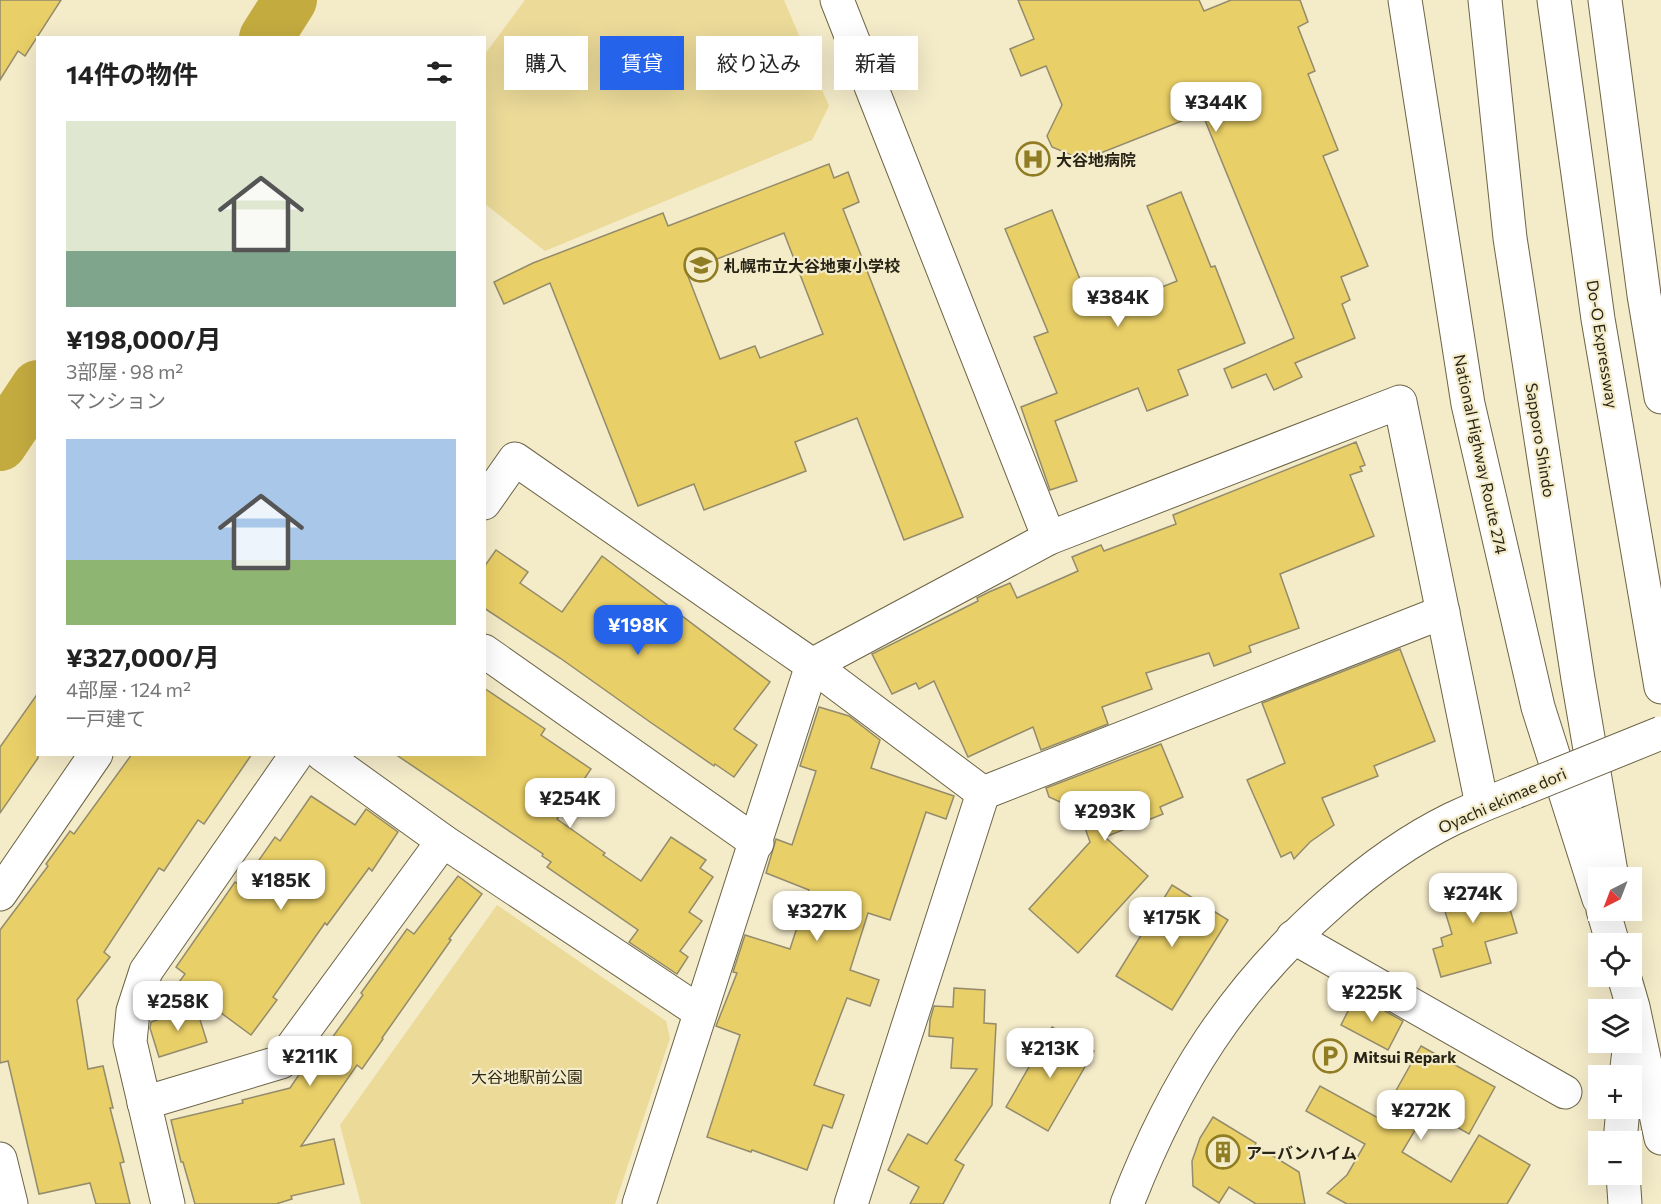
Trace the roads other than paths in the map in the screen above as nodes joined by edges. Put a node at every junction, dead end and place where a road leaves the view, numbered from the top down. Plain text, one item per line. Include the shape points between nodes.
1 (837, 0) edge
2 (1405, 0) edge
3 (1485, 0) edge
4 (1554, 0) edge
5 (1605, 0) edge
6 (1661, 397) edge
7 (486, 500) edge
8 (1048, 538) junction
9 (1443, 612) junction
10 (486, 652) edge
11 (812, 665) junction
12 (1661, 687) edge
13 (1661, 733) edge
14 (95, 756) edge
15 (296, 756) edge
16 (325, 756) edge
17 (983, 793) junction
18 (1482, 805) junction
19 (443, 841) junction
20 (757, 843) junction
21 (1589, 867) edge
22 (1610, 867) edge
23 (0, 894) edge
24 (1293, 937) junction
25 (1629, 995) edge
26 (700, 1012) junction
27 (1565, 1092) dead end
28 (144, 1103) junction
29 (1661, 1138) edge
30 (0, 1159) edge
31 (1624, 1185) edge
32 (11, 1204) edge
33 (168, 1204) edge
34 (639, 1204) edge
35 (851, 1204) edge
36 (1127, 1204) edge
37 (1625, 1204) edge

1 - 8 main road
2 - 21 main road, National Highway Route 274 via 1468,404 1538,706
3 - 22 main road, Sapporo Shindo via 1510,238
4 - 12 main road, Do-O Expressway via 1598,318
5 - 6 main road
7 - 11 main road via 515,459
8 - 9 main road via 1400,402
8 - 11 main road
9 - 17 main road
9 - 18 main road
10 - 20 main road
11 - 17 main road
11 - 20 main road
13 - 18 main road, Oyachi ekimae dori, bridge
14 - 23 main road
15 - 28 main road via 146,972 133,1011 130,1042
16 - 19 main road
17 - 35 main road
18 - 24 main road, Oyachi ekimae dori via 1399,850 1355,881
19 - 26 main road
19 - 28 main road via 281,1062
20 - 26 main road
24 - 27 main road
24 - 36 main road, Oyachi ekimae dori via 1247,987 1191,1068
25 - 29 main road
26 - 34 main road
28 - 33 main road
30 - 32 main road
31 - 37 main road

